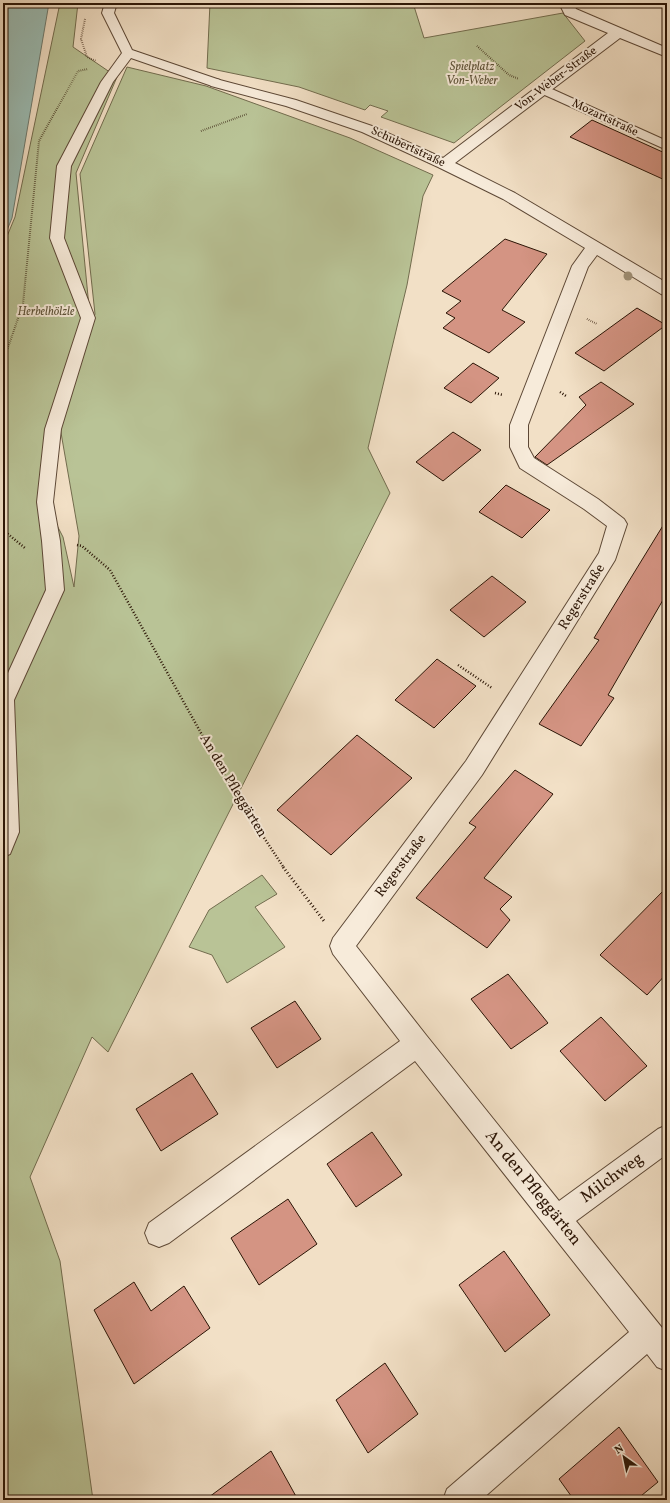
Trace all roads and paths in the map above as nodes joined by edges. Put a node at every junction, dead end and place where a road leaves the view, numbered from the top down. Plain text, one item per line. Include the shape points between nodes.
1 (111, 3) edge
2 (585, 6) dead end
3 (568, 8) edge
4 (85, 17) dead end
5 (618, 32) junction
6 (477, 46) dead end
7 (128, 53) junction
8 (667, 53) edge
9 (99, 62) dead end
10 (216, 83) joint
11 (543, 89) junction
12 (283, 101) junction
13 (201, 131) dead end
14 (667, 146) edge
15 (444, 164) junction
16 (594, 247) junction
17 (667, 290) edge
18 (51, 540) junction
19 (458, 665) dead end
20 (515, 703) junction
21 (3, 848) edge
22 (342, 946) junction
23 (417, 1044) junction
24 (667, 1138) edge
25 (558, 1218) junction
26 (159, 1233) dead end
27 (649, 1333) junction
28 (667, 1357) edge
29 (458, 1500) edge

1 - 7 lane via 108,13
2 - 3 street
3 - 5 street
4 - 9 path via 81,39 87,57
5 - 8 street
5 - 11 street, Von-Weber-Straße
6 - 11 path via 510,75
7 - 10 lane, Schubertstraße
7 - 18 lane via 106,82 64,166 57,238 88,318 53,429 45,502
10 - 12 street, Schubertstraße
11 - 14 lane, Mozartstraße
11 - 15 street, Von-Weber-Straße
12 - 13 path
12 - 15 street, Schubertstraße via 367,129
15 - 16 street, Schubertstraße via 509,196
16 - 17 street, Schubertstraße
16 - 20 street, Regerstraße via 580,266 519,425 520,447 527,463 617,524 608,555
18 - 21 lane via 55,590 5,700 9,832
18 - 22 path, An den Pfleggärten via 82,546 110,570 235,794 281,864
19 - 20 path
20 - 22 street, Regerstraße via 474,768
22 - 23 street, An den Pfleggärten
23 - 25 street, An den Pfleggärten
23 - 26 street
24 - 25 street, Milchweg
25 - 27 street, An den Pfleggärten
27 - 28 street, An den Pfleggärten
27 - 29 street

